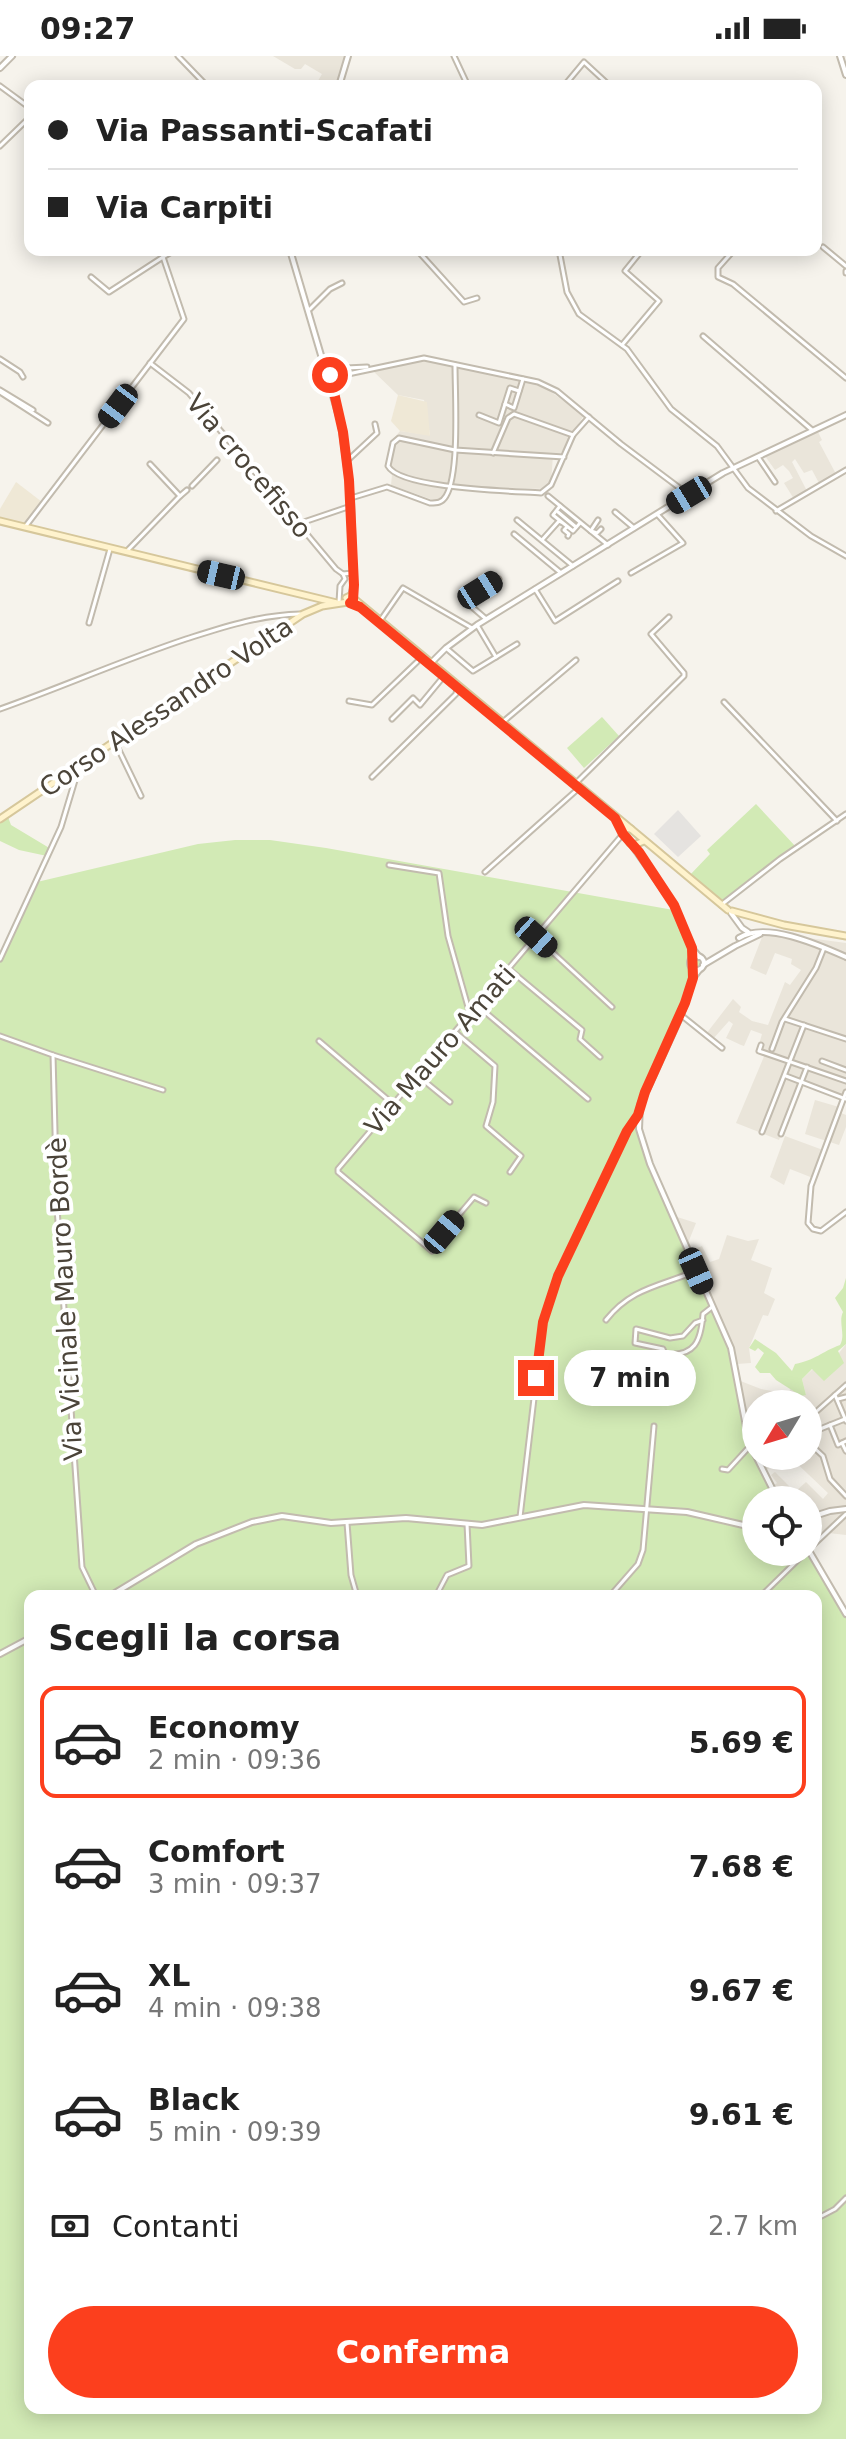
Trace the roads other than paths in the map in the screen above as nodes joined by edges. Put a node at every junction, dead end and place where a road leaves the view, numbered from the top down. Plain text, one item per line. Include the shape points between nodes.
1 (12, 56) edge
2 (178, 56) edge
3 (347, 56) edge
4 (454, 56) edge
5 (589, 56) edge
6 (841, 57) edge
7 (584, 62) junction
8 (0, 68) edge
9 (846, 75) edge
10 (201, 80) edge
11 (341, 80) edge
12 (465, 80) edge
13 (569, 80) edge
14 (604, 80) edge
15 (0, 86) edge
16 (24, 104) edge
17 (24, 123) edge
18 (0, 146) edge
19 (823, 247) dead end
20 (292, 256) edge
21 (422, 256) edge
22 (560, 256) edge
23 (637, 256) edge
24 (729, 256) edge
25 (163, 257) joint
26 (846, 270) edge
27 (91, 277) dead end
28 (342, 283) dead end
29 (477, 298) dead end
30 (310, 309) junction
31 (703, 336) dead end
32 (622, 345) junction
33 (0, 359) edge
34 (150, 363) junction
35 (455, 364) junction
36 (325, 365) junction
37 (370, 367) junction
38 (339, 370) junction
39 (23, 377) dead end
40 (329, 377) junction
41 (846, 378) edge
42 (523, 379) junction
43 (0, 391) edge
44 (519, 391) junction
45 (505, 404) junction
46 (33, 410) dead end
47 (479, 415) dead end
48 (846, 415) edge
49 (589, 417) junction
50 (48, 423) dead end
51 (375, 424) dead end
52 (813, 431) junction
53 (573, 435) junction
54 (455, 450) junction
55 (493, 453) junction
56 (564, 457) junction
57 (758, 457) junction
58 (217, 460) dead end
59 (347, 461) junction
60 (150, 464) dead end
61 (733, 468) junction
62 (846, 470) edge
63 (775, 482) dead end
64 (192, 486) dead end
65 (449, 488) junction
66 (187, 490) dead end
67 (689, 495) junction
68 (180, 496) junction
69 (548, 496) dead end
70 (351, 498) junction
71 (351, 506) junction
72 (560, 506) junction
73 (776, 511) junction
74 (615, 512) dead end
75 (657, 514) junction
76 (517, 520) dead end
77 (598, 520) dead end
78 (0, 521) edge
79 (580, 522) junction
80 (298, 524) junction
81 (25, 527) junction
82 (634, 528) junction
83 (601, 529) dead end
84 (514, 534) dead end
85 (568, 536) dead end
86 (542, 540) junction
87 (608, 545) junction
88 (110, 549) junction
89 (126, 552) junction
90 (846, 556) edge
91 (573, 566) junction
92 (354, 573) junction
93 (561, 573) junction
94 (631, 573) dead end
95 (343, 574) junction
96 (499, 579) dead end
97 (618, 581) dead end
98 (535, 589) junction
99 (350, 599) junction
100 (338, 602) junction
101 (303, 614) junction
102 (669, 617) dead end
103 (486, 619) junction
104 (379, 622) junction
105 (89, 623) dead end
106 (474, 626) junction
107 (517, 644) dead end
108 (446, 648) junction
109 (496, 657) junction
110 (419, 659) junction
111 (576, 660) dead end
112 (430, 664) junction
113 (444, 676) junction
114 (456, 690) junction
115 (349, 701) dead end
116 (724, 702) dead end
117 (0, 709) edge
118 (392, 719) dead end
119 (501, 723) junction
120 (115, 742) junction
121 (79, 767) junction
122 (372, 777) dead end
123 (577, 786) junction
124 (141, 796) dead end
125 (846, 814) edge
126 (615, 818) junction
127 (0, 819) edge
128 (837, 821) junction
129 (623, 831) junction
130 (633, 831) junction
131 (638, 843) junction
132 (389, 865) dead end
133 (485, 872) dead end
134 (721, 905) junction
135 (730, 911) junction
136 (742, 928) junction
137 (748, 932) junction
138 (762, 934) junction
139 (846, 936) edge
140 (536, 937) junction
141 (739, 938) junction
142 (747, 940) junction
143 (735, 946) junction
144 (692, 948) junction
145 (824, 948) junction
146 (700, 957) junction
147 (846, 957) edge
148 (712, 958) junction
149 (0, 959) edge
150 (691, 963) junction
151 (701, 968) junction
152 (509, 969) junction
153 (693, 978) junction
154 (477, 1005) junction
155 (612, 1007) dead end
156 (470, 1014) junction
157 (681, 1015) junction
158 (785, 1019) junction
159 (804, 1025) junction
160 (455, 1032) junction
161 (0, 1036) edge
162 (846, 1039) edge
163 (319, 1041) dead end
164 (761, 1045) dead end
165 (722, 1048) dead end
166 (772, 1049) dead end
167 (53, 1055) junction
168 (600, 1057) dead end
169 (790, 1061) junction
170 (822, 1061) dead end
171 (807, 1067) junction
172 (846, 1070) edge
173 (417, 1075) junction
174 (785, 1075) junction
175 (846, 1081) edge
176 (801, 1082) junction
177 (163, 1090) dead end
178 (846, 1092) edge
179 (845, 1098) edge
180 (588, 1099) dead end
181 (450, 1102) dead end
182 (393, 1104) junction
183 (638, 1115) junction
184 (762, 1132) dead end
185 (781, 1134) dead end
186 (510, 1172) dead end
187 (486, 1203) dead end
188 (846, 1212) edge
189 (696, 1271) junction
190 (712, 1307) junction
191 (606, 1320) dead end
192 (703, 1320) junction
193 (846, 1385) edge
194 (837, 1397) junction
195 (846, 1397) edge
196 (742, 1405) edge
197 (822, 1408) edge
198 (846, 1420) edge
199 (830, 1425) junction
200 (654, 1426) dead end
201 (822, 1428) edge
202 (844, 1442) edge
203 (846, 1451) edge
204 (822, 1455) edge
205 (742, 1456) edge
206 (722, 1469) dead end
207 (846, 1496) edge
208 (645, 1508) junction
209 (846, 1510) edge
210 (822, 1515) edge
211 (519, 1518) junction
212 (347, 1523) junction
213 (467, 1524) junction
214 (742, 1525) edge
215 (822, 1535) edge
216 (792, 1566) edge
217 (818, 1566) edge
218 (93, 1590) edge
219 (120, 1590) edge
220 (355, 1590) edge
221 (439, 1590) edge
222 (617, 1590) edge
223 (767, 1590) edge
224 (846, 1614) edge
225 (24, 1641) edge
226 (0, 1654) edge
227 (846, 2198) edge
228 (822, 2216) edge

1 - 8 street
2 - 10 street
3 - 11 street
4 - 12 street
5 - 7 street
6 - 9 street
7 - 13 street
7 - 14 street
15 - 16 street
17 - 18 street
19 - 26 street
20 - 30 street
21 - 29 street via 464,302
22 - 32 street via 574,307
23 - 32 street via 625,271 659,301
24 - 41 street via 718,268 718,277
25 - 27 street via 109,292
25 - 34 street via 184,317
28 - 30 street
30 - 36 street
31 - 52 street
32 - 61 street via 671,409 713,442
33 - 39 street
34 - 80 street, Via crocefisso via 189,393
34 - 81 street
35 - 37 street via 424,358
35 - 42 street
35 - 54 street
36 - 38 street
36 - 40 street
37 - 38 street
37 - 40 street
38 - 40 street
40 - 59 street
42 - 44 street
42 - 49 street via 547,385
43 - 46 street
43 - 50 street
44 - 45 street via 510,388
44 - 45 street via 514,408
45 - 47 street via 499,423
48 - 52 street
49 - 53 street
49 - 67 street
51 - 59 street via 377,433
52 - 57 street
53 - 55 street via 514,414
53 - 56 street
54 - 55 street
54 - 65 street
54 - 65 street via 399,438 388,465 394,474
55 - 56 street
56 - 65 street via 551,485 541,493
57 - 61 street
57 - 63 street
58 - 64 street
59 - 70 street
60 - 68 street
61 - 67 street
61 - 73 street
62 - 73 street
65 - 70 street via 438,503 387,487
66 - 68 street
67 - 75 street
68 - 89 street
69 - 72 street
70 - 71 street
71 - 80 street
71 - 92 street
72 - 79 street
72 - 79 street via 556,511 576,527
73 - 90 street
74 - 82 street
75 - 82 street
75 - 94 street via 683,543
76 - 86 street
77 - 83 street via 592,530
78 - 81 main road
79 - 87 street
80 - 95 street, Via crocefisso
81 - 88 main road
82 - 87 street
84 - 93 street
85 - 86 street via 559,521
86 - 91 street
87 - 91 street
88 - 89 main road
88 - 105 street
89 - 100 main road
91 - 93 street
92 - 95 street
92 - 99 street
93 - 98 street
95 - 100 street
96 - 103 street via 463,600
97 - 98 street via 555,621
98 - 103 street
99 - 100 main road
99 - 104 main road
100 - 101 main road, Corso Alessandro Volta
101 - 117 street via 242,621
101 - 120 main road, Corso Alessandro Volta
102 - 123 street via 651,634 684,676
103 - 106 street
104 - 106 street via 403,588
104 - 110 main road
106 - 108 street
106 - 109 street
107 - 109 street
108 - 109 street via 473,671
108 - 112 street
110 - 112 main road
110 - 115 street via 372,705
111 - 119 street
112 - 113 main road
113 - 114 main road
113 - 118 street via 420,705 413,698
114 - 119 main road
114 - 122 street
116 - 128 street
119 - 123 main road
120 - 121 main road, Corso Alessandro Volta
120 - 124 street
121 - 127 main road, Corso Alessandro Volta
121 - 149 street via 61,827
123 - 126 main road
123 - 133 street
125 - 128 street
126 - 129 main road
126 - 130 main road
128 - 134 street
129 - 130 main road
129 - 131 main road
129 - 140 street, Via Mauro Amati
130 - 131 main road
131 - 134 main road
131 - 144 street
132 - 156 street via 439,873 448,936
134 - 135 main road
135 - 136 street
135 - 139 main road
136 - 137 street
136 - 141 street
137 - 138 street
137 - 141 street
137 - 142 street
138 - 142 street
138 - 145 street via 797,936
140 - 152 street, Via Mauro Amati
140 - 155 street
141 - 143 street
142 - 143 street
143 - 148 street
144 - 146 street
144 - 150 street
145 - 147 street
145 - 158 street
146 - 148 street
146 - 150 street
146 - 151 street
148 - 151 street
150 - 151 street
150 - 153 street
151 - 153 street
152 - 154 street, Via Mauro Amati
152 - 168 street via 582,1030 580,1039
153 - 157 street
154 - 156 street, Via Mauro Amati
154 - 180 street
156 - 160 street, Via Mauro Amati
157 - 165 street
157 - 183 street
158 - 159 street
158 - 166 street
159 - 162 street
159 - 169 street
160 - 173 street, Via Mauro Amati
160 - 186 street via 495,1066 486,1126 521,1156
161 - 167 street
163 - 182 street
164 - 169 street via 759,1051
167 - 177 street
167 - 218 street, Via Vicinale Mauro Bordè via 58,1224 82,1567
169 - 171 street
169 - 174 street
170 - 172 street
171 - 175 street
171 - 176 street
173 - 181 street
173 - 182 street, Via Mauro Amati
174 - 176 street
174 - 184 street
176 - 179 street
176 - 185 street
178 - 179 street
179 - 188 street via 811,1186 808,1223 821,1231
182 - 187 street, Via Mauro Amati via 338,1172 431,1250 473,1198
183 - 189 street via 641,1141
183 - 211 street via 558,1276 543,1322
189 - 190 street
189 - 191 street via 642,1289 619,1303
190 - 192 street
190 - 196 street via 731,1348
192 - 192 street via 698,1341 679,1355 635,1343 636,1329 670,1338 683,1336
193 - 194 street
194 - 195 street
194 - 197 street
194 - 198 street
198 - 199 street
199 - 201 street
199 - 202 street via 838,1445
200 - 208 street
202 - 203 street
204 - 207 street via 830,1479
205 - 206 street via 728,1470
208 - 211 street via 575,1506
208 - 214 street
208 - 222 street via 642,1556
209 - 210 street
209 - 215 street
211 - 213 street
212 - 213 street via 406,1518
212 - 219 street via 288,1515 258,1520 183,1551
212 - 220 street
213 - 221 street via 468,1568 447,1575
216 - 223 street
217 - 224 street
225 - 226 street
227 - 228 street

